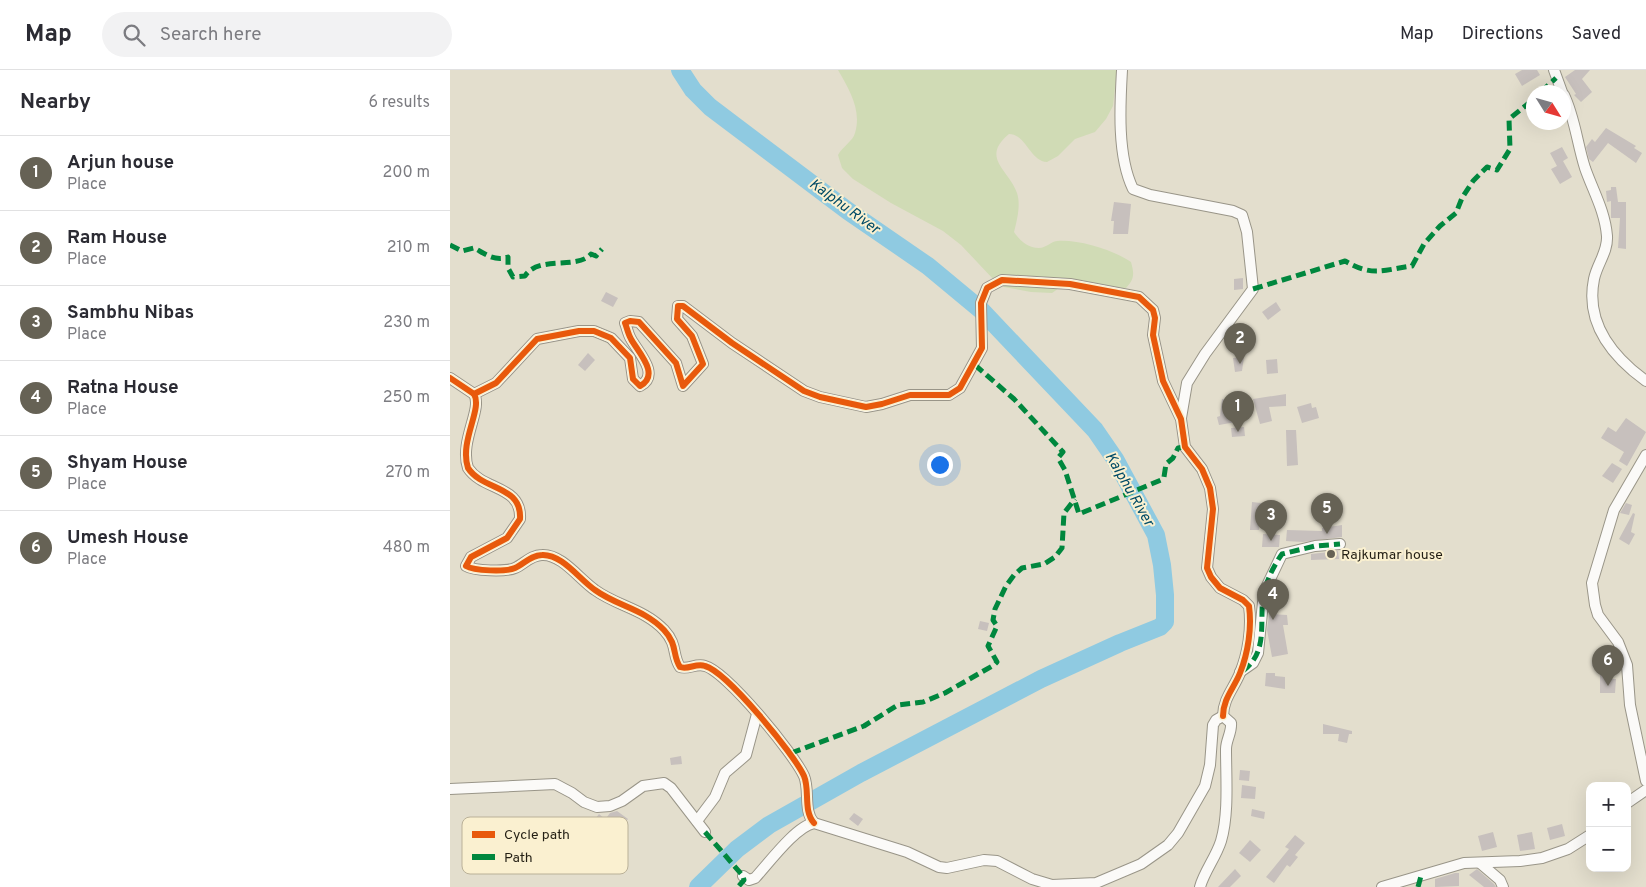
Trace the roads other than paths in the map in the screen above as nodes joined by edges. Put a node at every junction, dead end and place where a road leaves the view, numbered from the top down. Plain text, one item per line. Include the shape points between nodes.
1 (1122, 70) edge
2 (1554, 70) edge
3 (1560, 85) edge
4 (1571, 112) edge
5 (450, 378) edge
6 (1646, 381) edge
7 (474, 394) junction
8 (1181, 420) junction
9 (1646, 455) edge
10 (1340, 544) dead end
11 (1240, 672) junction
12 (757, 714) junction
13 (1223, 716) junction
14 (1646, 780) edge
15 (450, 789) edge
16 (1646, 790) edge
17 (1631, 800) edge
18 (697, 820) junction
19 (814, 823) junction
20 (706, 832) dead end
21 (1586, 838) edge
22 (1480, 863) junction
23 (743, 876) dead end
24 (1200, 887) edge
25 (1382, 887) edge
26 (1503, 887) edge

1 - 8 street via 1121,136 1129,180 1134,188 1150,195 1233,211 1242,215 1247,232 1253,289 1204,354 1188,383
2 - 3 street
4 - 6 street via 1580,153 1602,207 1606,226 1605,249 1594,278 1594,319 1606,341
5 - 7 street
7 - 8 street via 496,383 537,339 594,331 612,338 630,358 633,379 640,386 645,384 649,376 648,367 630,338 625,323 630,321 639,322 676,363 683,386 703,364 692,336 677,319 678,306 692,311 732,343 804,391 820,397 866,407 910,395 949,394 960,388 975,365 982,348 981,303 986,288 1002,280 1108,289 1139,297 1148,304 1155,318 1153,335 1163,381
7 - 12 street via 477,404 467,437 468,468 482,480 510,494 518,504 520,518 507,538 471,557 466,566 508,570 539,554 553,557 594,590 655,622 674,645 680,667 700,665 710,668
8 - 11 street via 1185,447 1202,469 1210,488 1213,509 1207,568 1220,588 1249,606 1250,626
9 - 14 street via 1616,505 1592,583 1598,615 1618,642 1626,666 1630,705
10 - 11 street via 1282,554 1264,592 1258,653 1253,663
11 - 13 street via 1227,696
12 - 18 street via 746,755 725,773 715,797
12 - 19 street via 782,741 804,776 809,812
13 - 19 street via 1213,725 1205,786 1178,833 1168,845 1141,864 1096,883 1052,885 997,861 939,867 908,852
13 - 24 street via 1231,723 1226,747 1224,827 1216,856
15 - 18 street via 556,784 598,807 622,802 643,786 664,783
16 - 17 street
18 - 20 street
19 - 23 street via 804,827 790,840 755,878 749,880
21 - 22 street via 1568,849 1542,858
22 - 25 street via 1455,864
22 - 26 street via 1500,880

